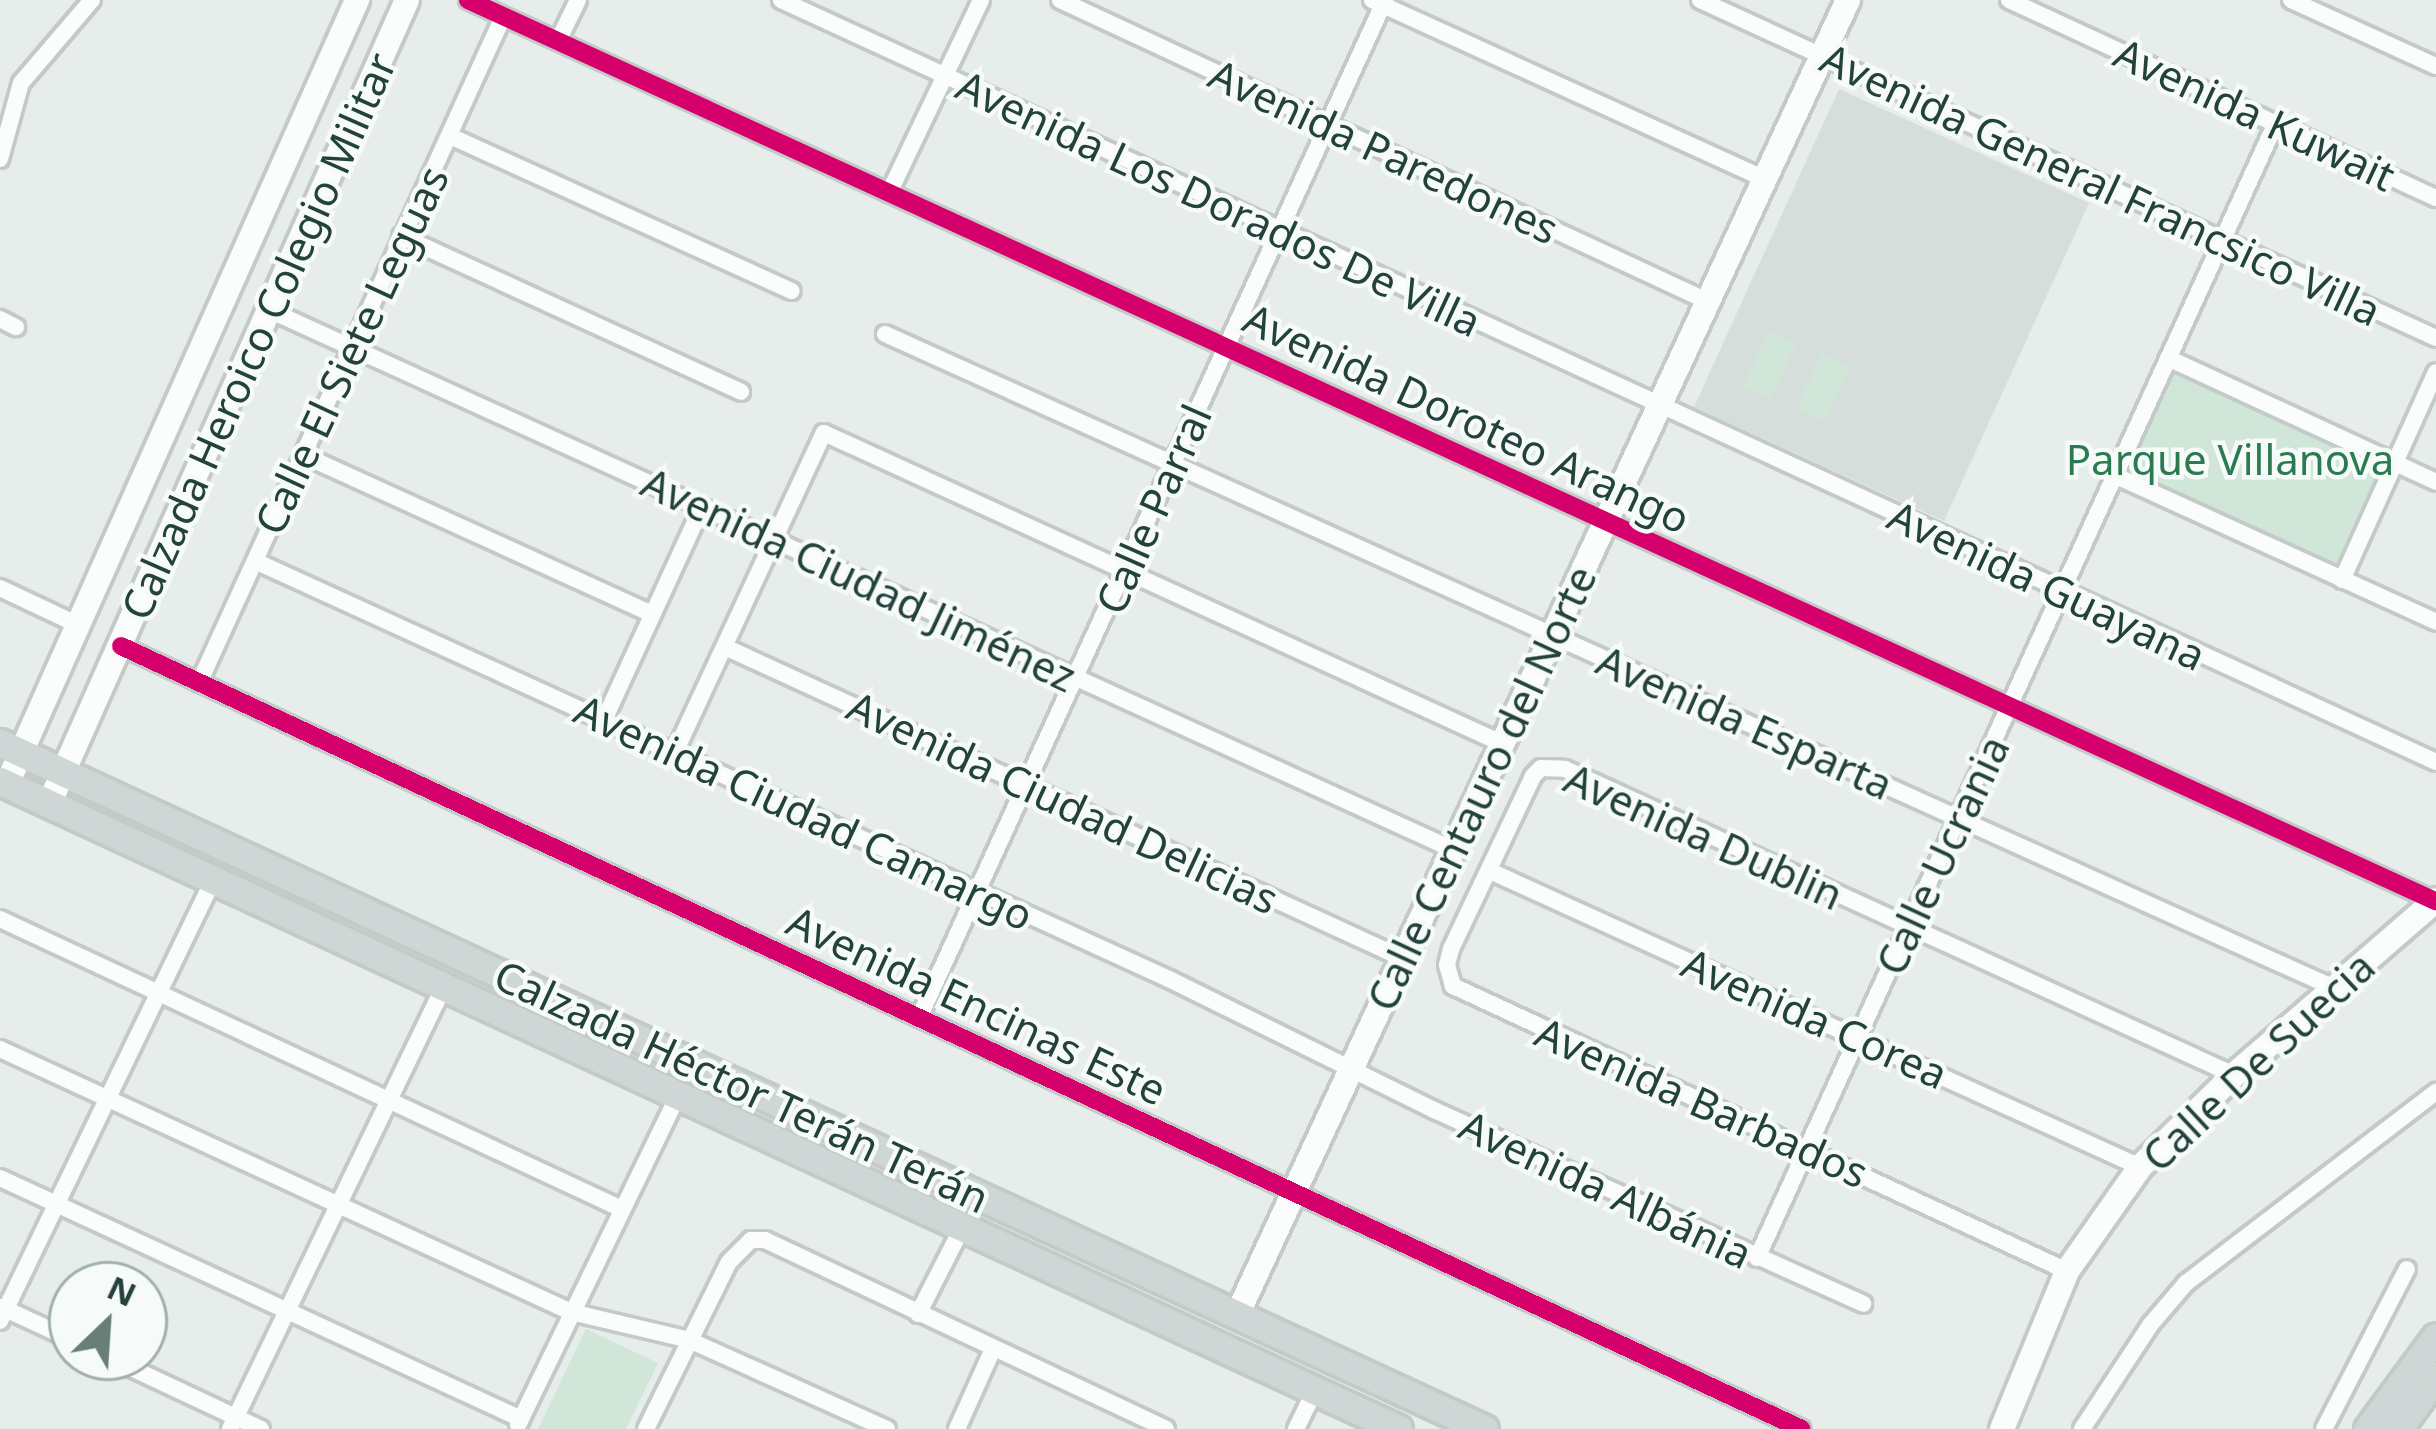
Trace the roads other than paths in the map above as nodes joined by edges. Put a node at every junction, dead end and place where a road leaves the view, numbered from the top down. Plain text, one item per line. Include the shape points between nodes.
1 (357, 0) edge
2 (407, 0) edge
3 (468, 0) edge
4 (578, 0) edge
5 (781, 0) edge
6 (981, 0) edge
7 (1060, 0) edge
8 (1700, 0) edge
9 (1848, 0) edge
10 (2009, 0) edge
11 (2290, 0) edge
12 (88, 1) edge
13 (1380, 2) edge
14 (503, 17) junction
15 (558, 40) junction
16 (1822, 55) junction
17 (2436, 66) edge
18 (0, 74) edge
19 (944, 76) junction
20 (320, 81) junction
21 (21, 83) junction
22 (354, 114) junction
23 (2276, 123) junction
24 (1328, 124) junction
25 (450, 136) junction
26 (289, 147) junction
27 (0, 159) edge
28 (1766, 179) junction
29 (319, 192) junction
30 (889, 193) junction
31 (2436, 198) edge
32 (1278, 231) junction
33 (401, 236) junction
34 (2223, 241) junction
35 (791, 291) dead end
36 (1709, 302) junction
37 (267, 309) junction
38 (885, 334) dead end
39 (2436, 338) edge
40 (1226, 346) junction
41 (352, 347) junction
42 (2168, 358) junction
43 (2436, 372) edge
44 (740, 392) dead end
45 (1659, 406) junction
46 (304, 455) junction
47 (2395, 463) junction
48 (1171, 466) junction
49 (2114, 475) junction
50 (2436, 482) edge
51 (702, 507) junction
52 (1604, 523) junction
53 (774, 540) junction
54 (254, 561) junction
55 (1125, 572) junction
56 (2342, 580) junction
57 (0, 588) edge
58 (2062, 592) junction
59 (652, 614) junction
60 (2436, 622) edge
61 (76, 623) junction
62 (1550, 636) junction
63 (121, 646) junction
64 (725, 646) junction
65 (1077, 678) junction
66 (199, 682) junction
67 (2010, 706) junction
68 (604, 720) junction
69 (1499, 742) junction
70 (10, 748) edge
71 (675, 752) junction
72 (2436, 762) edge
73 (64, 772) junction
74 (3, 783) edge
75 (1027, 786) junction
76 (50, 803) junction
77 (1958, 820) junction
78 (1452, 849) junction
79 (1490, 871) junction
80 (213, 880) junction
81 (978, 892) junction
82 (2435, 900) edge
83 (0, 920) edge
84 (1909, 927) junction
85 (1402, 958) junction
86 (444, 986) junction
87 (2334, 988) junction
88 (159, 992) junction
89 (565, 1005) junction
90 (920, 1018) junction
91 (1858, 1038) junction
92 (0, 1048) edge
93 (1352, 1066) junction
94 (2234, 1075) junction
95 (2436, 1092) edge
96 (109, 1097) junction
97 (677, 1097) junction
98 (389, 1101) junction
99 (1808, 1148) junction
100 (2140, 1167) junction
101 (0, 1178) edge
102 (1295, 1193) junction
103 (57, 1204) junction
104 (338, 1206) junction
105 (622, 1209) junction
106 (962, 1228) junction
107 (1757, 1258) junction
108 (2407, 1269) dead end
109 (2067, 1271) junction
110 (1058, 1272) junction
111 (1863, 1304) dead end
112 (2, 1312) edge
113 (286, 1312) junction
114 (571, 1312) junction
115 (919, 1314) junction
116 (1237, 1315) junction
117 (48, 1330) edge
118 (2436, 1337) edge
119 (689, 1340) junction
120 (993, 1349) junction
121 (2436, 1376) edge
122 (153, 1381) edge
123 (1315, 1390) junction
124 (233, 1423) edge
125 (519, 1424) edge
126 (261, 1429) edge
127 (646, 1429) edge
128 (887, 1429) edge
129 (956, 1429) edge
130 (1166, 1429) edge
131 (1296, 1429) edge
132 (1398, 1429) edge
133 (1450, 1429) edge
134 (1484, 1429) edge
135 (1802, 1429) edge
136 (2002, 1429) edge
137 (2082, 1429) edge
138 (2324, 1429) edge
139 (2368, 1429) edge
140 (2398, 1429) edge

1 - 20 street, Calzada Heroico Colegio Militar
2 - 22 street, Calzada Heroico Colegio Militar
3 - 14 street, Avenida Doroteo Arango
4 - 15 street
5 - 19 street, Avenida Los Dorados De Villa
6 - 19 street
7 - 24 street, Avenida Paredones
8 - 16 street, Avenida General Francsico Villa
9 - 16 street, Calle Centauro del Norte
10 - 23 street, Avenida Kuwait
11 - 17 street
12 - 21 street
13 - 24 street, Calle Parral
13 - 28 street
14 - 15 street, Avenida Doroteo Arango
14 - 25 street, Calle El Siete Leguas
15 - 30 street, Avenida Doroteo Arango
16 - 28 street, Calle Centauro del Norte
16 - 34 street, Avenida General Francsico Villa
18 - 21 street
19 - 30 street
19 - 32 street, Avenida Los Dorados De Villa
20 - 22 street via 321,112 338,122
20 - 26 street, Calzada Heroico Colegio Militar
21 - 27 street
22 - 29 street, Calzada Heroico Colegio Militar
23 - 31 street, Avenida Kuwait
23 - 34 street, Calle Ucrania
24 - 32 street, Calle Parral
24 - 36 street, Avenida Paredones
25 - 33 street, Calle El Siete Leguas
25 - 35 street
26 - 29 street via 308,148 319,159
26 - 61 street, Calzada Heroico Colegio Militar
28 - 36 street, Calle Centauro del Norte
29 - 37 street, Calzada Heroico Colegio Militar
30 - 40 street, Avenida Doroteo Arango
32 - 40 street, Calle Parral
32 - 45 street, Avenida Los Dorados De Villa
33 - 41 street, Calle El Siete Leguas
33 - 44 street
34 - 39 street, Avenida General Francsico Villa
34 - 42 street, Calle Ucrania
36 - 45 street, Calle Centauro del Norte
37 - 41 street, Avenida Ciudad Jiménez
37 - 63 street, Calzada Heroico Colegio Militar
38 - 48 street, Avenida Esparta
40 - 48 street, Calle Parral
40 - 52 street, Avenida Doroteo Arango
41 - 46 street, Calle El Siete Leguas
41 - 51 street, Avenida Ciudad Jiménez
42 - 47 street
42 - 49 street, Calle Ucrania
43 - 47 street
45 - 52 street, Calle Centauro del Norte
45 - 58 street, Avenida Guayana
46 - 54 street, Calle El Siete Leguas
46 - 59 street
47 - 50 street
47 - 56 street
48 - 55 street, Calle Parral
48 - 62 street, Avenida Esparta
49 - 56 street
49 - 58 street, Calle Ucrania
51 - 53 street, Avenida Ciudad Jiménez
51 - 59 street
52 - 62 street, Calle Centauro del Norte
52 - 67 street, Avenida Doroteo Arango
53 - 55 street via 824,434
53 - 64 street
53 - 65 street, Avenida Ciudad Jiménez
54 - 66 street, Calle El Siete Leguas
54 - 68 street, Avenida Ciudad Camargo
55 - 65 street, Calle Parral
55 - 69 street
56 - 60 street
57 - 61 street
58 - 67 street, Calle Ucrania
58 - 72 street, Avenida Guayana
59 - 68 street
61 - 70 street, Calzada Heroico Colegio Militar
62 - 69 street, Calle Centauro del Norte
62 - 77 street, Avenida Esparta
63 - 66 street, Avenida Encinas Este
63 - 73 street, Calzada Heroico Colegio Militar
64 - 71 street
64 - 75 street, Avenida Ciudad Delicias
65 - 75 street, Calle Parral
65 - 78 street, Avenida Ciudad Jiménez
66 - 90 street, Avenida Encinas Este
67 - 77 street, Calle Ucrania
67 - 82 street, Avenida Doroteo Arango
68 - 71 street, Avenida Ciudad Camargo
69 - 78 street, Calle Centauro del Norte
70 - 73 main road, Calzada Héctor Terán Terán
70 - 74 street, Calzada Heroico Colegio Militar
71 - 81 street, Avenida Ciudad Camargo
73 - 76 street, Calzada Heroico Colegio Militar
73 - 89 main road, Calzada Héctor Terán Terán
74 - 76 main road, Calzada Héctor Terán Terán
75 - 81 street, Calle Parral
75 - 85 street, Avenida Ciudad Delicias
76 - 80 main road, Calzada Héctor Terán Terán
77 - 84 street, Calle Ucrania
77 - 87 street, Avenida Esparta
78 - 85 street, Calle Centauro del Norte
79 - 84 street, Avenida Dublin via 1533,776 1551,766
79 - 91 street, Avenida Corea
79 - 99 street, Avenida Barbados via 1451,949 1453,986
80 - 86 main road, Calzada Héctor Terán Terán
80 - 88 street
81 - 90 street, Calle Parral
81 - 93 street, Avenida Ciudad Camargo
82 - 87 street, Calle De Suecia
83 - 88 street
84 - 91 street, Calle Ucrania
84 - 94 street, Avenida Dublin
85 - 93 street, Calle Centauro del Norte
86 - 89 main road via 468,977
86 - 97 main road, Calzada Héctor Terán Terán
86 - 98 street
87 - 94 street, Calle De Suecia
88 - 96 street
88 - 98 street
89 - 116 main road, Calzada Héctor Terán Terán
90 - 102 street, Avenida Encinas Este
91 - 99 street, Calle Ucrania
91 - 100 street, Avenida Corea
92 - 96 street
93 - 102 street, Calle Centauro del Norte
93 - 107 street, Avenida Albánia
94 - 100 street, Calle De Suecia
95 - 137 street via 2186,1283
96 - 103 street
96 - 104 street
97 - 105 street
97 - 106 main road, Calzada Héctor Terán Terán
98 - 104 street
98 - 105 street
99 - 107 street, Calle Ucrania
99 - 109 street, Avenida Barbados
100 - 109 street, Calle De Suecia
101 - 103 street
102 - 116 street, Calle Centauro del Norte
102 - 135 street, Avenida Encinas Este
103 - 112 street
103 - 113 street
104 - 113 street
104 - 114 street
105 - 114 street
106 - 110 main road, Calzada Héctor Terán Terán
106 - 115 street
107 - 111 street, Avenida Albánia
108 - 138 street
109 - 136 street, Calle De Suecia
110 - 116 main road via 1100,1281 1182,1318
110 - 123 main road, Calzada Héctor Terán Terán
112 - 117 street
113 - 124 street
113 - 125 street
114 - 119 street
114 - 125 street
115 - 119 street via 751,1240 736,1250
115 - 120 street
116 - 134 main road, Calzada Héctor Terán Terán
118 - 139 main road
119 - 127 street
119 - 128 street
120 - 129 street
120 - 130 street
121 - 140 main road
122 - 124 street
123 - 131 street
123 - 132 main road, Calzada Héctor Terán Terán
123 - 133 main road via 1350,1383
124 - 126 street

